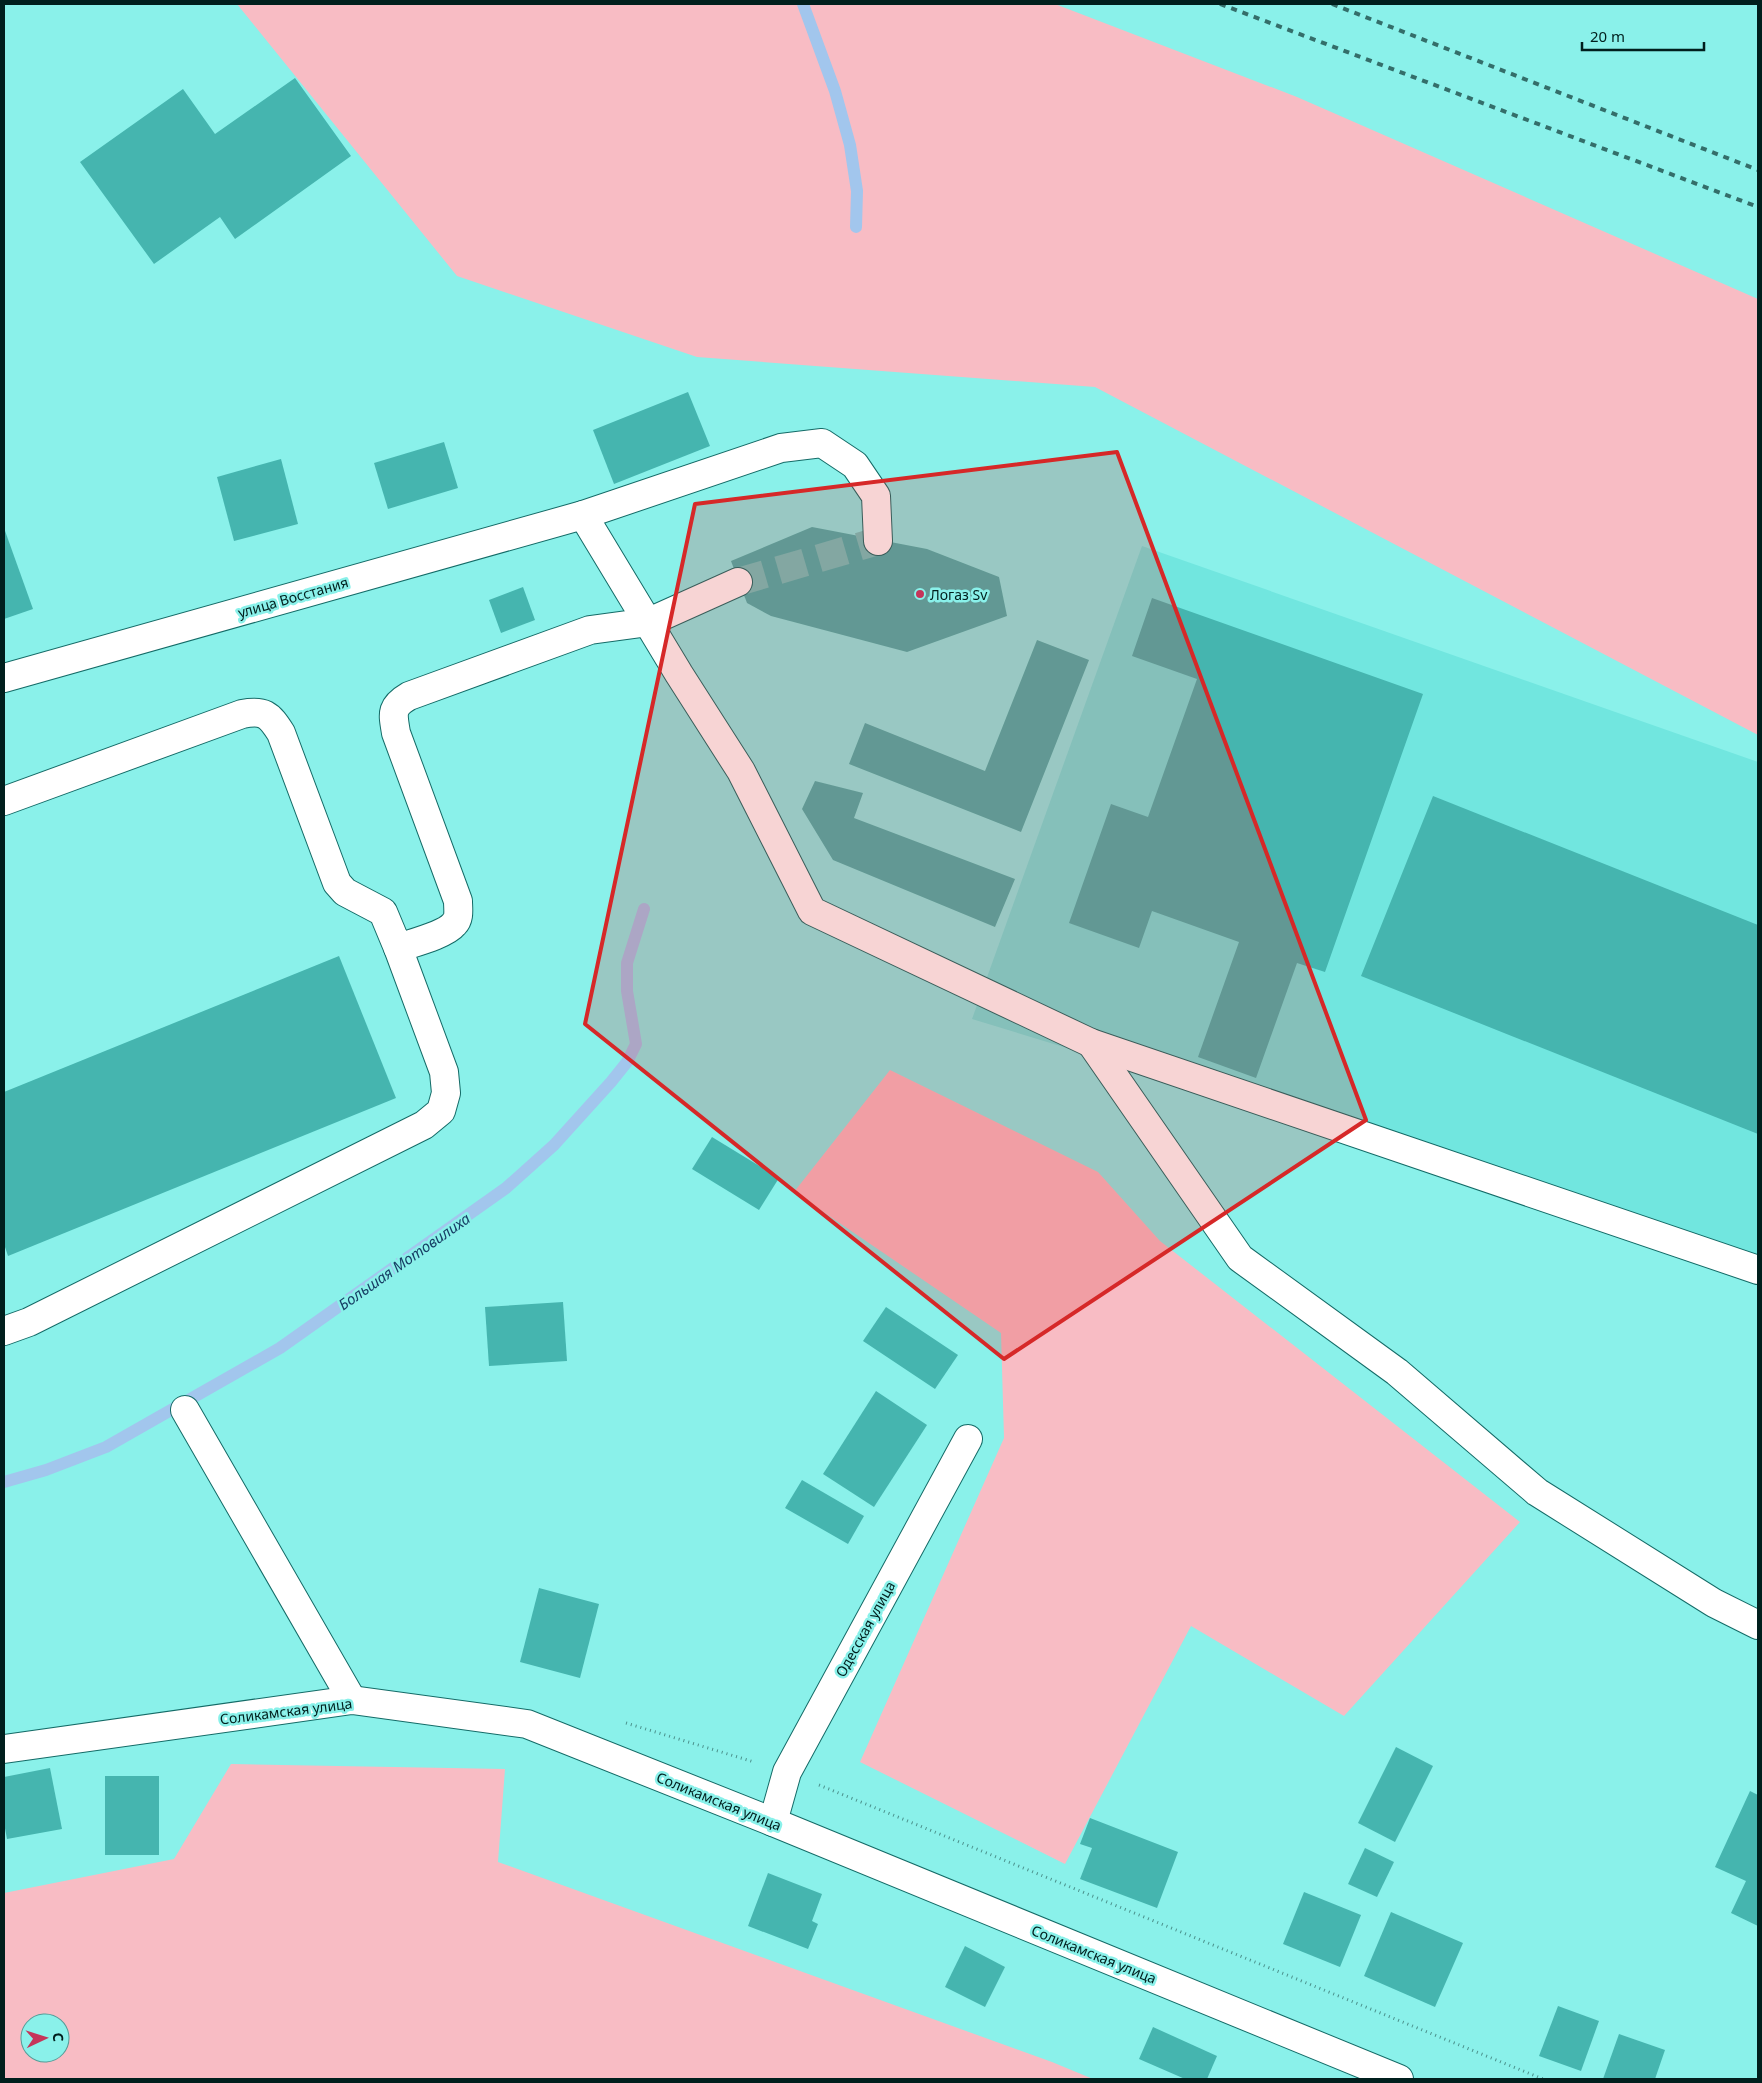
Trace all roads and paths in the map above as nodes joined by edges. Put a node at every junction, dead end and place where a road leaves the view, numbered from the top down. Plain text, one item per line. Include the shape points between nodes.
1 (583, 515) junction
2 (878, 541) dead end
3 (738, 582) tunnel mouth
4 (648, 622) junction
5 (4, 678) edge
6 (4, 801) edge
7 (398, 948) junction
8 (1091, 1043) junction
9 (1758, 1270) edge
10 (4, 1331) edge
11 (185, 1410) dead end
12 (968, 1439) dead end
13 (1758, 1625) edge
14 (352, 1700) junction
15 (4, 1749) edge
16 (788, 1772) junction
17 (773, 1822) junction
18 (1400, 2079) edge
19 (1543, 2079) edge

1 - 2 main road, улица Восстания via 781,448 822,443 855,465 876,496
1 - 4 main road
1 - 5 main road, улица Восстания
3 - 4 main road
4 - 7 main road via 590,630 408,696 397,703 393,715 396,733 458,901 454,925
4 - 8 main road via 741,771 812,911
6 - 7 main road via 256,711 271,717 281,732 337,883 345,892 384,912
7 - 10 main road via 444,1072 446,1093 441,1111 424,1125 29,1322
8 - 9 main road
8 - 13 main road via 1240,1258 1397,1372 1537,1492 1714,1603
11 - 14 main road
12 - 16 main road, Одесская улица
14 - 15 main road, Соликамская улица
14 - 17 main road, Соликамская улица via 527,1724
16 - 17 main road, Одесская улица
16 - 19 path
17 - 18 main road, Соликамская улица

